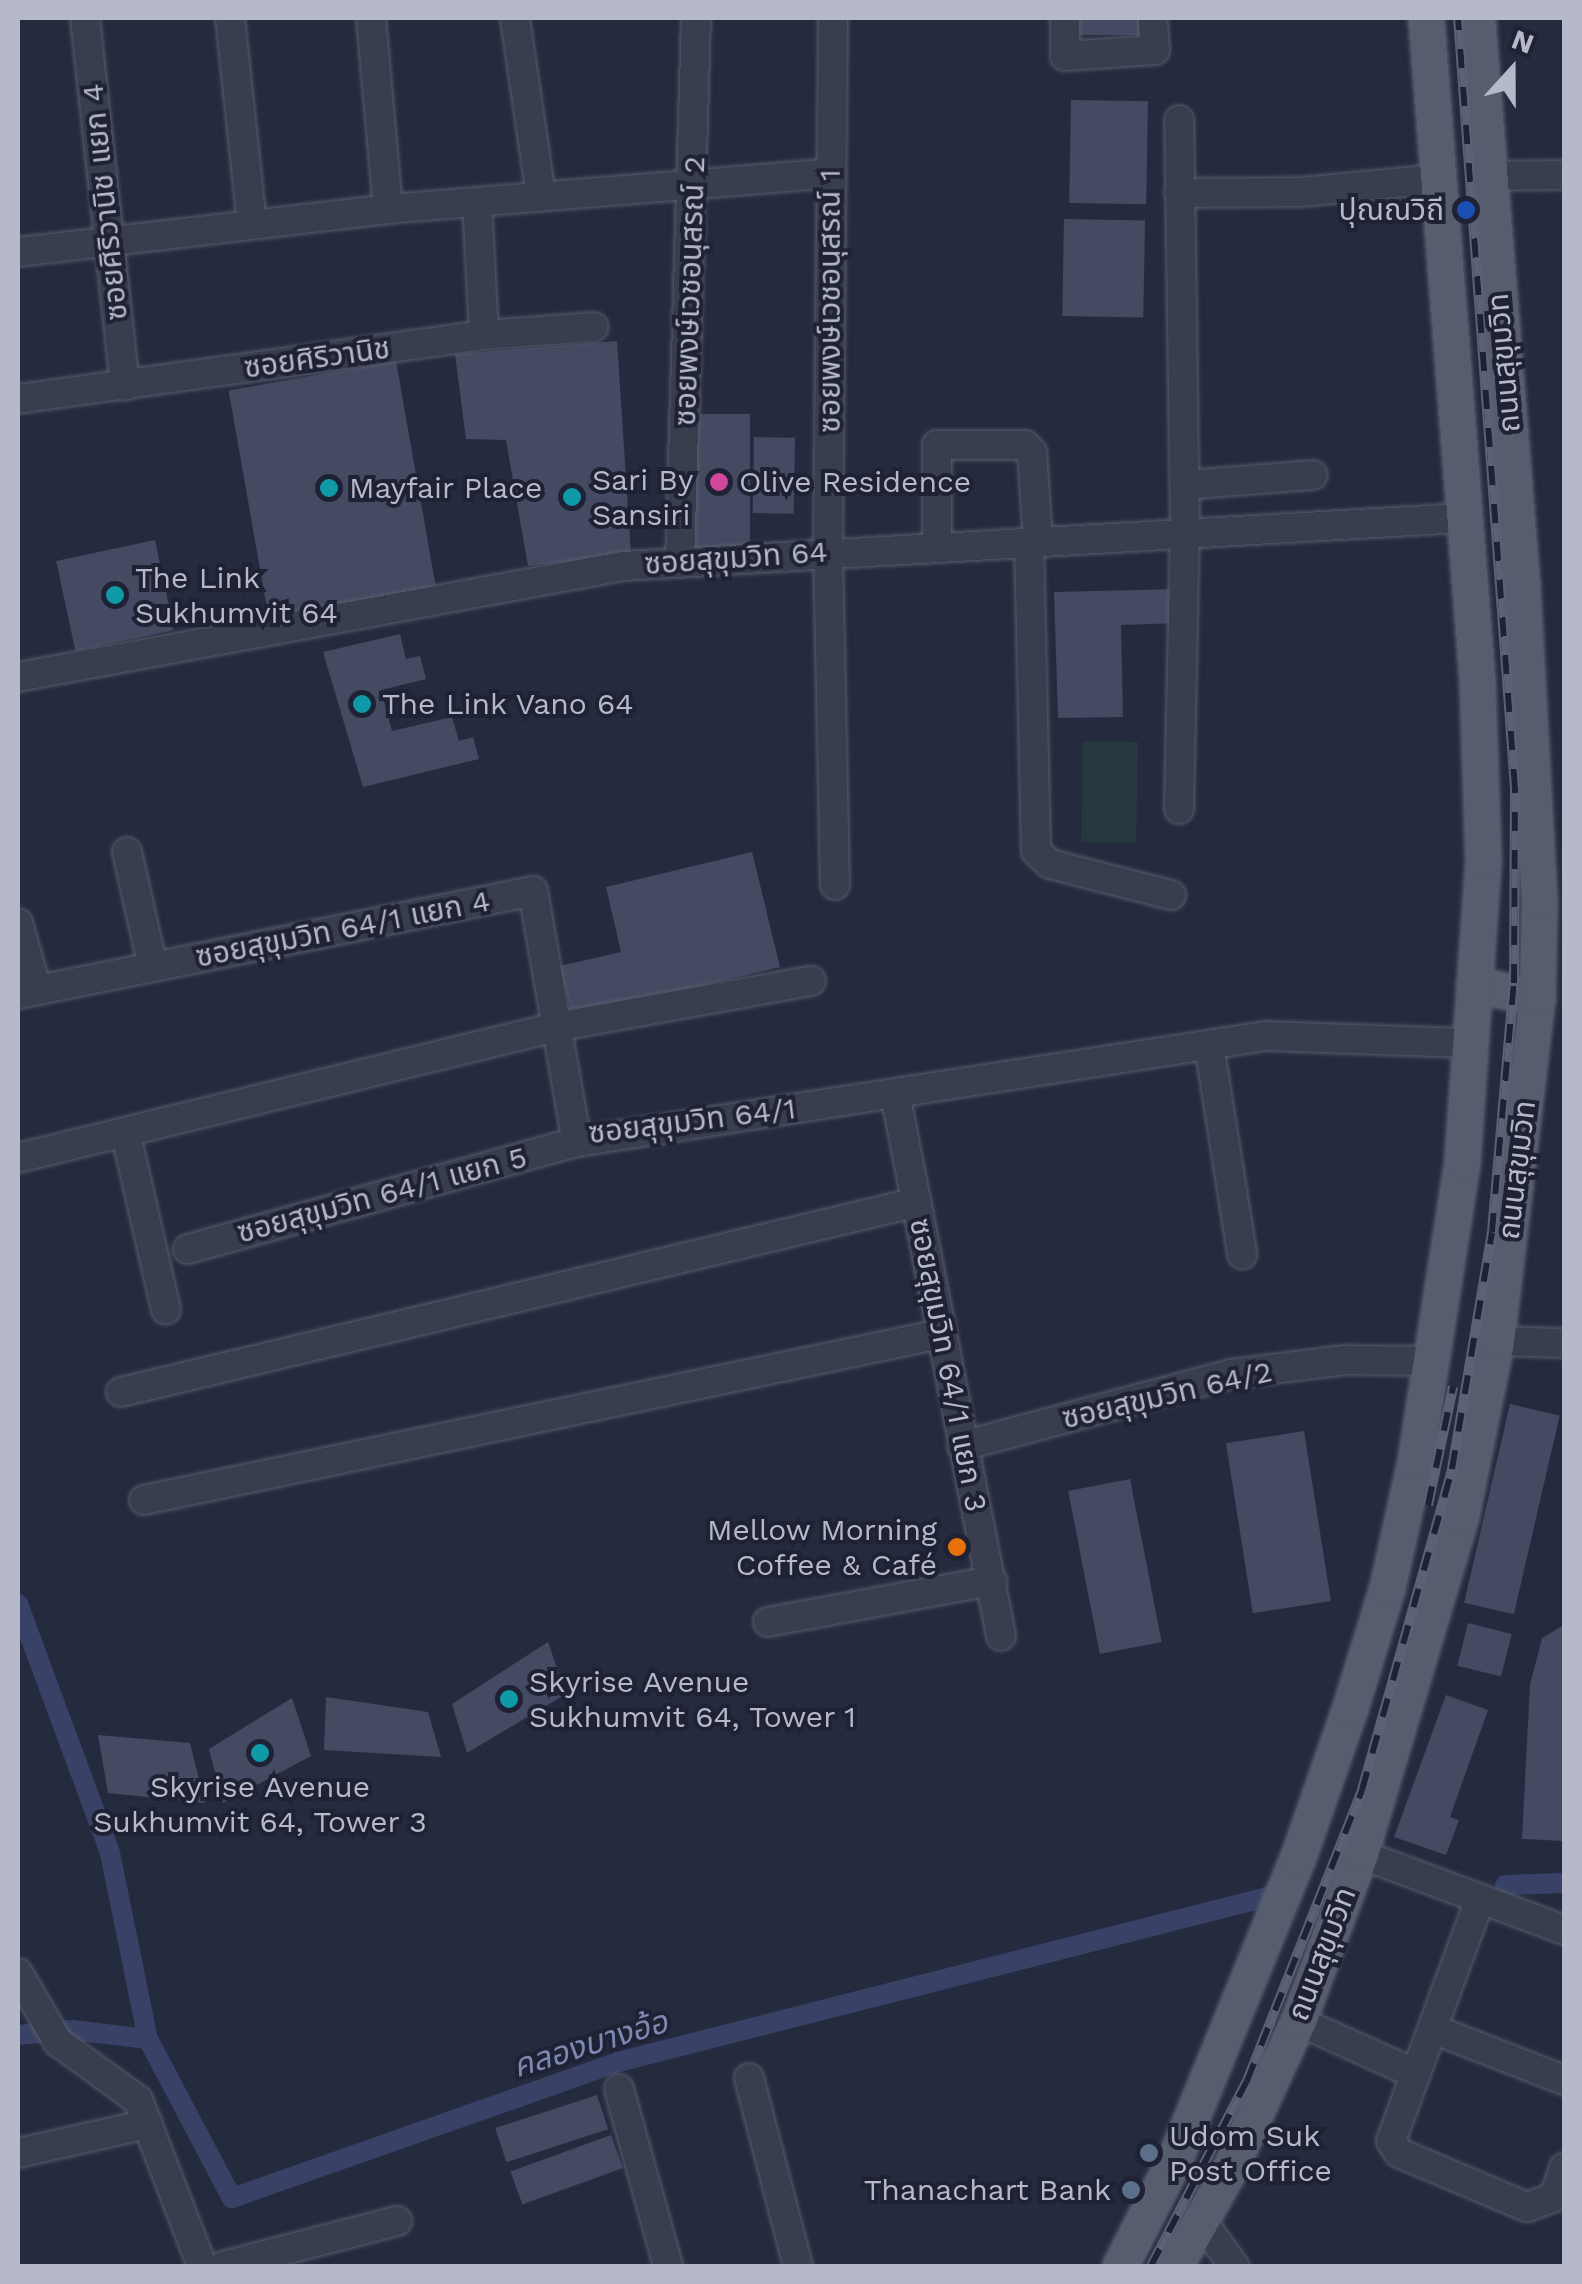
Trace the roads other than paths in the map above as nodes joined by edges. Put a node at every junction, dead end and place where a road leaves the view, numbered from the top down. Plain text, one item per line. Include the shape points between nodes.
1 (86, 18) edge
2 (230, 18) edge
3 (372, 18) edge
4 (515, 18) edge
5 (696, 18) edge
6 (833, 18) edge
7 (1065, 18) edge
8 (1154, 18) edge
9 (1426, 18) edge
10 (1477, 18) edge
11 (1179, 120) dead end
12 (831, 173) junction
13 (1564, 175) edge
14 (1490, 176) junction
15 (1436, 180) junction
16 (696, 184) junction
17 (1179, 193) junction
18 (541, 196) junction
19 (477, 202) junction
20 (388, 209) junction
21 (252, 223) junction
22 (108, 240) junction
23 (18, 252) edge
24 (594, 327) dead end
25 (484, 335) junction
26 (125, 386) junction
27 (18, 399) edge
28 (1314, 475) dead end
29 (1184, 485) junction
30 (1464, 518) junction
31 (1186, 534) junction
32 (1033, 541) junction
33 (937, 546) junction
34 (828, 551) junction
35 (680, 564) junction
36 (18, 677) edge
37 (1179, 809) dead end
38 (127, 852) dead end
39 (834, 885) dead end
40 (1171, 895) dead end
41 (19, 917) edge
42 (153, 967) junction
43 (811, 981) dead end
44 (1474, 984) junction
45 (28, 992) edge
46 (1537, 998) junction
47 (560, 1026) junction
48 (1471, 1043) junction
49 (1209, 1045) junction
50 (895, 1093) junction
51 (126, 1135) junction
52 (577, 1142) junction
53 (18, 1158) edge
54 (917, 1202) junction
55 (188, 1249) dead end
56 (1242, 1254) dead end
57 (166, 1309) dead end
58 (941, 1334) junction
59 (1496, 1340) junction
60 (1564, 1343) edge
61 (1434, 1362) junction
62 (121, 1392) dead end
63 (962, 1446) junction
64 (144, 1500) dead end
65 (992, 1581) junction
66 (768, 1622) dead end
67 (1001, 1636) dead end
68 (1306, 1834) junction
69 (1360, 1854) junction
70 (1480, 1900) junction
71 (1564, 1930) edge
72 (23, 1991) edge
73 (1298, 2021) junction
74 (1432, 2030) junction
75 (1416, 2074) junction
76 (748, 2078) dead end
77 (1564, 2080) edge
78 (619, 2089) dead end
79 (148, 2124) junction
80 (18, 2153) edge
81 (1564, 2168) edge
82 (1201, 2220) junction
83 (397, 2221) dead end
84 (202, 2266) edge
85 (224, 2266) edge
86 (668, 2266) edge
87 (798, 2266) edge
88 (1120, 2266) edge
89 (1175, 2266) edge
90 (1234, 2266) edge

1 - 22 street, ซอยศิริวานิช แยก 4
2 - 21 street
3 - 20 street
4 - 18 street
5 - 16 street, ซอยพงษ์เวชอนุสรณ์ 2
6 - 12 street, ซอยพงษ์เวชอนุสรณ์ 1
7 - 8 street via 1065,56 1155,50
9 - 15 main road, ถนนสุขุมวิท
10 - 14 main road, ถนนสุขุมวิท
11 - 17 street
12 - 16 street
12 - 34 street, ซอยพงษ์เวชอนุสรณ์ 1
13 - 14 street
14 - 46 main road, ถนนสุขุมวิท via 1533,750
15 - 17 street
15 - 30 main road, ถนนสุขุมวิท
16 - 18 street
16 - 35 street, ซอยพงษ์เวชอนุสรณ์ 2
17 - 29 street
18 - 19 street
19 - 20 street
19 - 25 street
20 - 21 street
21 - 22 street
22 - 23 street
22 - 26 street, ซอยศิริวานิช แยก 4
24 - 25 street, ซอยศิริวานิช
25 - 26 street, ซอยศิริวานิช
26 - 27 street, ซอยศิริวานิช
28 - 29 street
29 - 31 street
30 - 31 street, ซอยสุขุมวิท 64
30 - 44 main road, ถนนสุขุมวิท via 1482,861
31 - 32 street, ซอยสุขุมวิท 64
31 - 37 street
32 - 33 street, ซอยสุขุมวิท 64
32 - 33 street via 1032,452 1025,445 937,445
32 - 40 street via 1036,851 1050,864
33 - 34 street, ซอยสุขุมวิท 64
34 - 35 street, ซอยสุขุมวิท 64
34 - 39 street, ซอยพงษ์เวชอนุสรณ์ 1
35 - 36 street, ซอยสุขุมวิท 64 via 604,570
38 - 42 street
41 - 45 street
42 - 45 street, ซอยสุขุมวิท 64/1 แยก 4
42 - 47 street, ซอยสุขุมวิท 64/1 แยก 4 via 533,892
43 - 47 street
44 - 46 main road
44 - 48 main road, ถนนสุขุมวิท
46 - 59 main road, ถนนสุขุมวิท
47 - 51 street
47 - 52 street, ซอยสุขุมวิท 64/1
48 - 49 street, ซอยสุขุมวิท 64/1 via 1299,1034
48 - 61 main road, ถนนสุขุมวิท
49 - 50 street, ซอยสุขุมวิท 64/1
49 - 56 street
50 - 52 street, ซอยสุขุมวิท 64/1
50 - 54 street, ซอยสุขุมวิท 64/1 แยก 3
51 - 53 street
51 - 57 street
52 - 55 street, ซอยสุขุมวิท 64/1 แยก 5
54 - 58 street, ซอยสุขุมวิท 64/1 แยก 3
54 - 62 street
58 - 63 street, ซอยสุขุมวิท 64/1 แยก 3
58 - 64 street
59 - 60 street
59 - 69 main road, ถนนสุขุมวิท via 1461,1515
61 - 63 street, ซอยสุขุมวิท 64/2 via 1345,1360 1231,1374
61 - 68 main road, ถนนสุขุมวิท via 1387,1588
63 - 65 street, ซอยสุขุมวิท 64/1 แยก 3
65 - 66 street
65 - 67 street, ซอยสุขุมวิท 64/1 แยก 3
68 - 69 main road
68 - 88 main road, ถนนสุขุมวิท via 1175,2158
69 - 70 street
69 - 73 main road, ถนนสุขุมวิท
70 - 71 street
70 - 74 street
72 - 79 street via 58,2042 138,2100
73 - 75 street
73 - 82 main road, ถนนสุขุมวิท
74 - 75 street
74 - 77 street
75 - 81 street via 1391,2141 1399,2153 1527,2208 1554,2198
76 - 87 street
78 - 86 street
79 - 80 street
79 - 84 street
82 - 89 main road, ถนนสุขุมวิท
82 - 90 street
83 - 85 street

